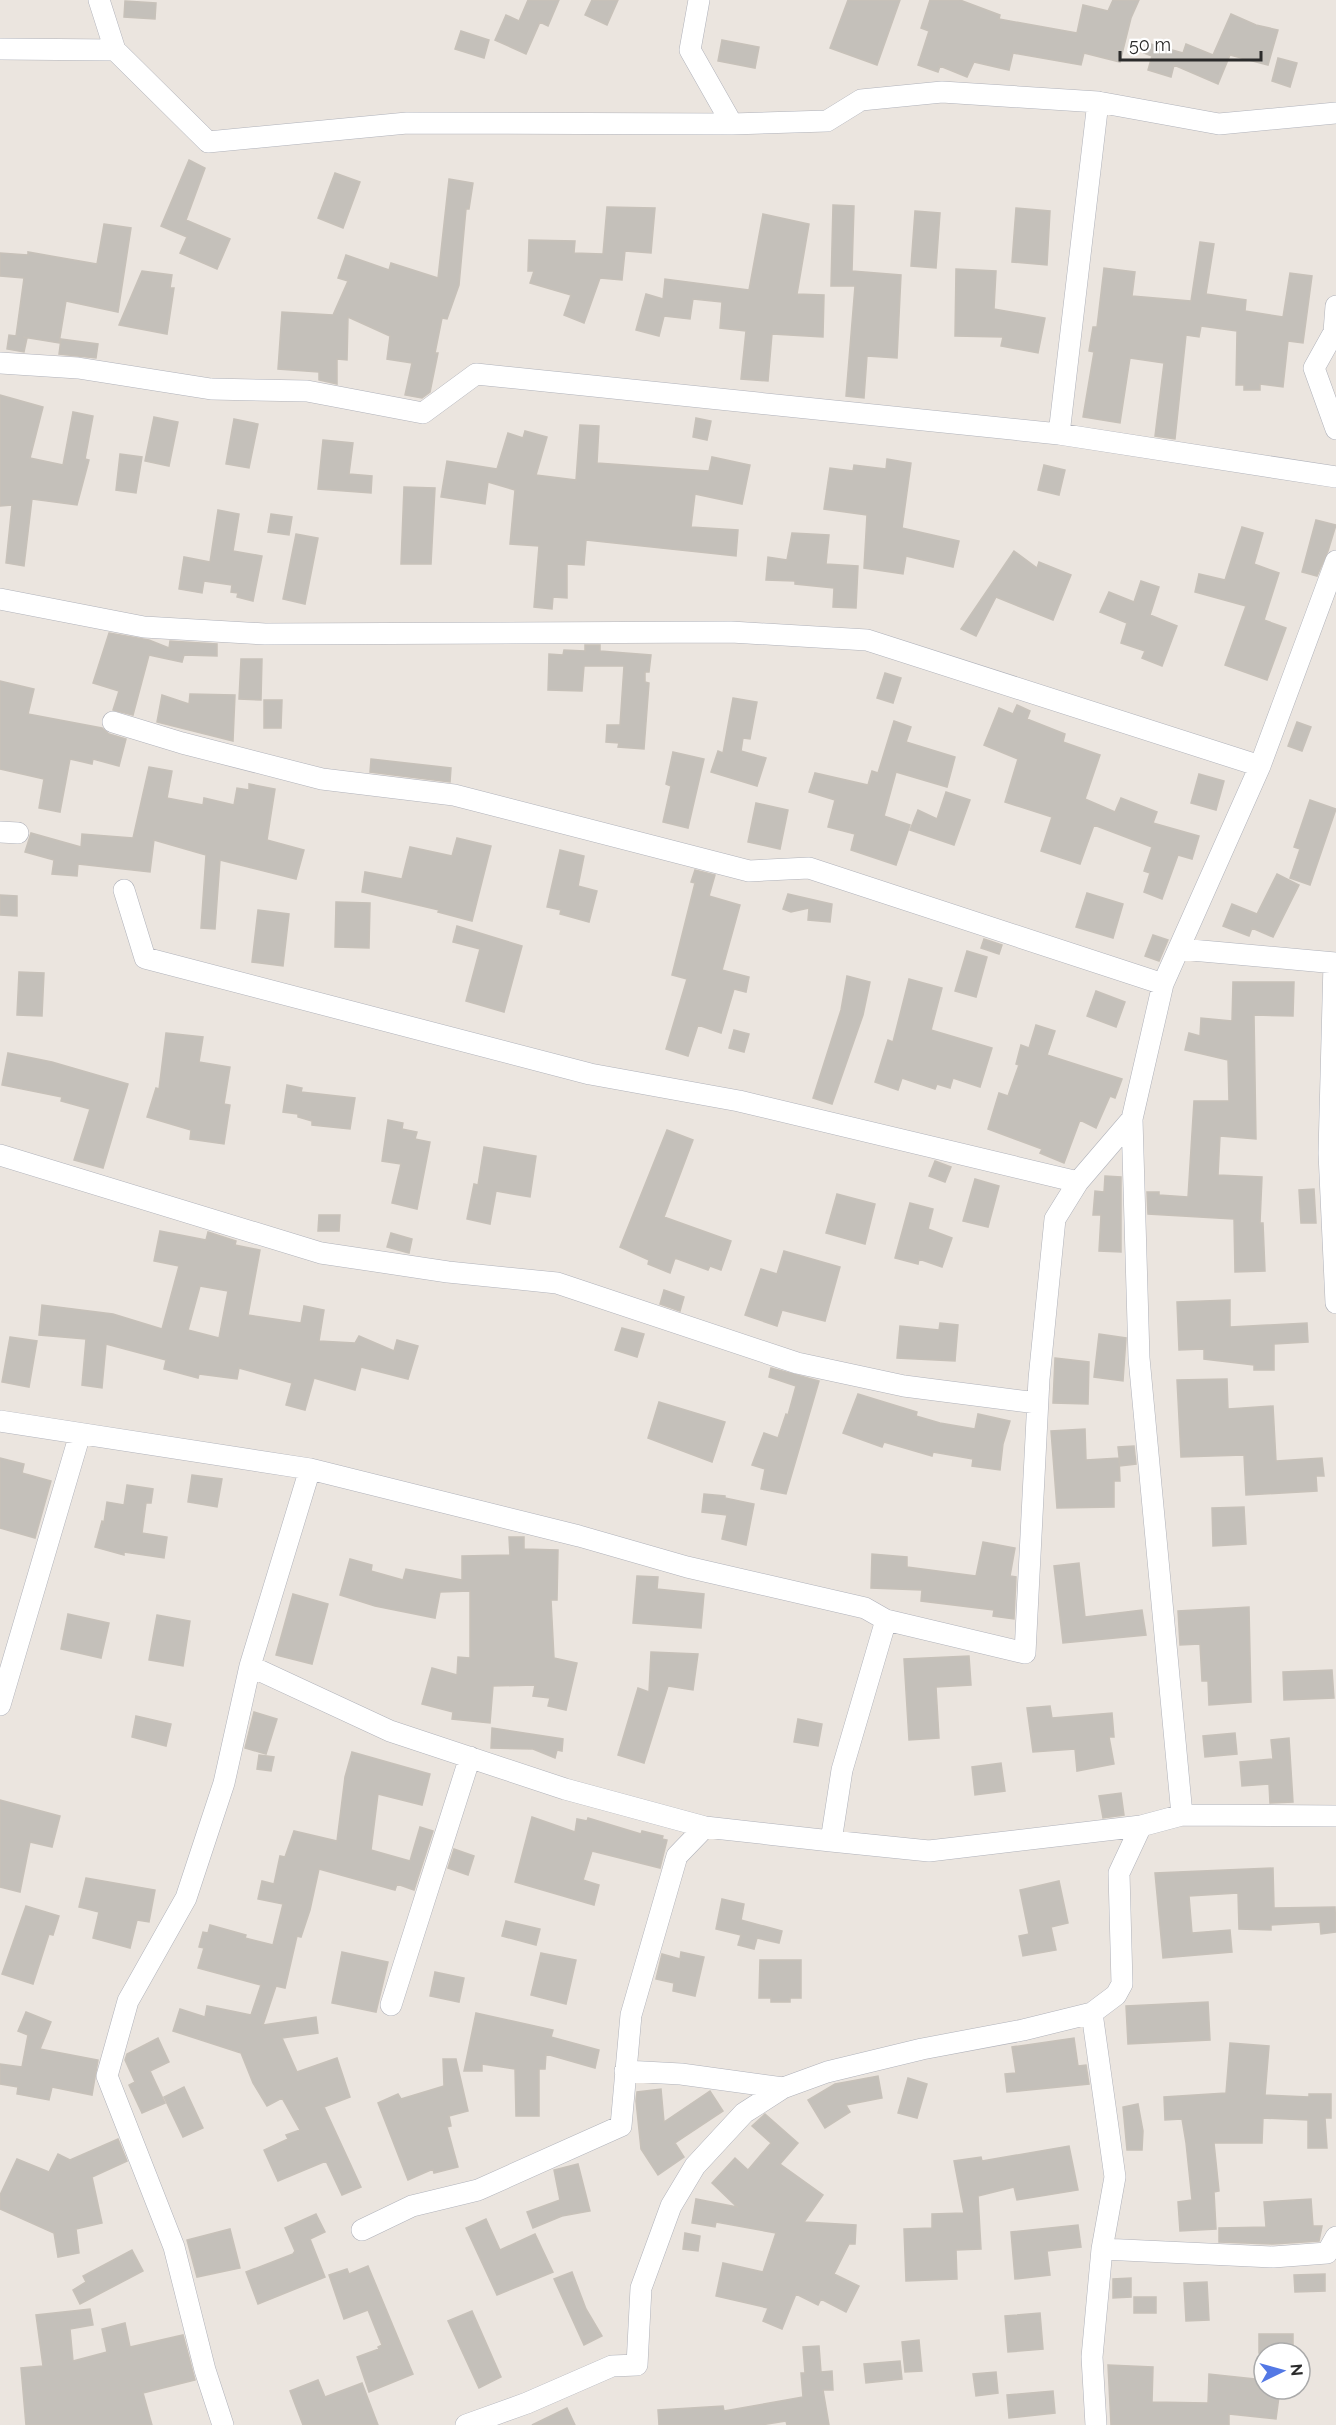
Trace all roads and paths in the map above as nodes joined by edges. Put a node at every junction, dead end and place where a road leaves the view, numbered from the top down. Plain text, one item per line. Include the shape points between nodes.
1 (99, 0) edge
2 (699, 0) edge
3 (0, 49) edge
4 (115, 50) junction
5 (1098, 102) junction
6 (1336, 113) edge
7 (732, 124) junction
8 (1336, 306) edge
9 (0, 363) edge
10 (1336, 429) edge
11 (1059, 434) junction
12 (1336, 477) edge
13 (1336, 561) edge
14 (0, 599) edge
15 (113, 722) dead end
16 (1260, 766) junction
17 (124, 890) dead end
18 (1180, 949) junction
19 (1335, 963) edge
20 (1163, 984) junction
21 (1132, 1119) junction
22 (0, 1155) edge
23 (1078, 1182) junction
24 (1336, 1303) edge
25 (1037, 1403) junction
26 (0, 1421) edge
27 (80, 1434) junction
28 (310, 1469) junction
29 (886, 1620) junction
30 (250, 1666) junction
31 (0, 1705) edge
32 (470, 1757) junction
33 (1182, 1815) junction
34 (1336, 1816) edge
35 (676, 1819) junction
36 (1141, 1826) junction
37 (705, 1827) junction
38 (831, 1841) junction
39 (677, 1856) junction
40 (391, 2005) dead end
41 (1092, 2013) junction
42 (625, 2071) junction
43 (783, 2088) junction
44 (362, 2230) dead end
45 (1336, 2237) edge
46 (1102, 2249) junction
47 (223, 2425) edge
48 (466, 2425) edge
49 (1096, 2425) edge

1 - 4 street
2 - 7 street via 690,50
3 - 4 street
4 - 7 street via 208,141 407,123
5 - 6 street via 1219,124
5 - 7 street via 942,92 861,100 827,121
5 - 11 street
8 - 10 street via 1334,332 1314,368
9 - 11 street via 78,368 211,389 307,391 423,413 476,374
11 - 12 street
13 - 16 street
14 - 16 street via 144,627 265,634 731,632 867,640
15 - 20 street via 322,779 454,795 749,871 809,868
16 - 18 street
17 - 23 street via 145,958 590,1074 739,1101
18 - 19 street
18 - 20 street
19 - 24 street via 1329,1153
20 - 21 street
21 - 23 street
21 - 33 street via 1139,1358
22 - 25 street via 321,1253 556,1283 797,1363 904,1386
23 - 25 street via 1055,1219
25 - 29 street via 1025,1653
26 - 27 street
27 - 28 street
27 - 31 street
28 - 29 street via 687,1567 865,1608
28 - 30 street
29 - 38 street via 842,1770
30 - 32 street via 390,1731
30 - 47 street via 224,1783 186,1898 128,2001 107,2076 174,2247
32 - 35 street via 565,1789
32 - 40 street
33 - 34 street
33 - 36 street
35 - 37 street
35 - 39 street
36 - 38 street via 929,1851
36 - 41 street via 1119,1873 1122,1984 1116,1995
37 - 38 street
37 - 39 street
39 - 42 street via 631,2015
41 - 43 street via 827,2072
41 - 46 street via 1115,2177
42 - 43 street via 681,2074
42 - 44 street via 621,2126 478,2190 412,2206
43 - 48 street via 744,2113 695,2166 671,2206 641,2288 637,2365 612,2366
45 - 46 street via 1327,2253 1273,2257
46 - 49 street via 1092,2357

